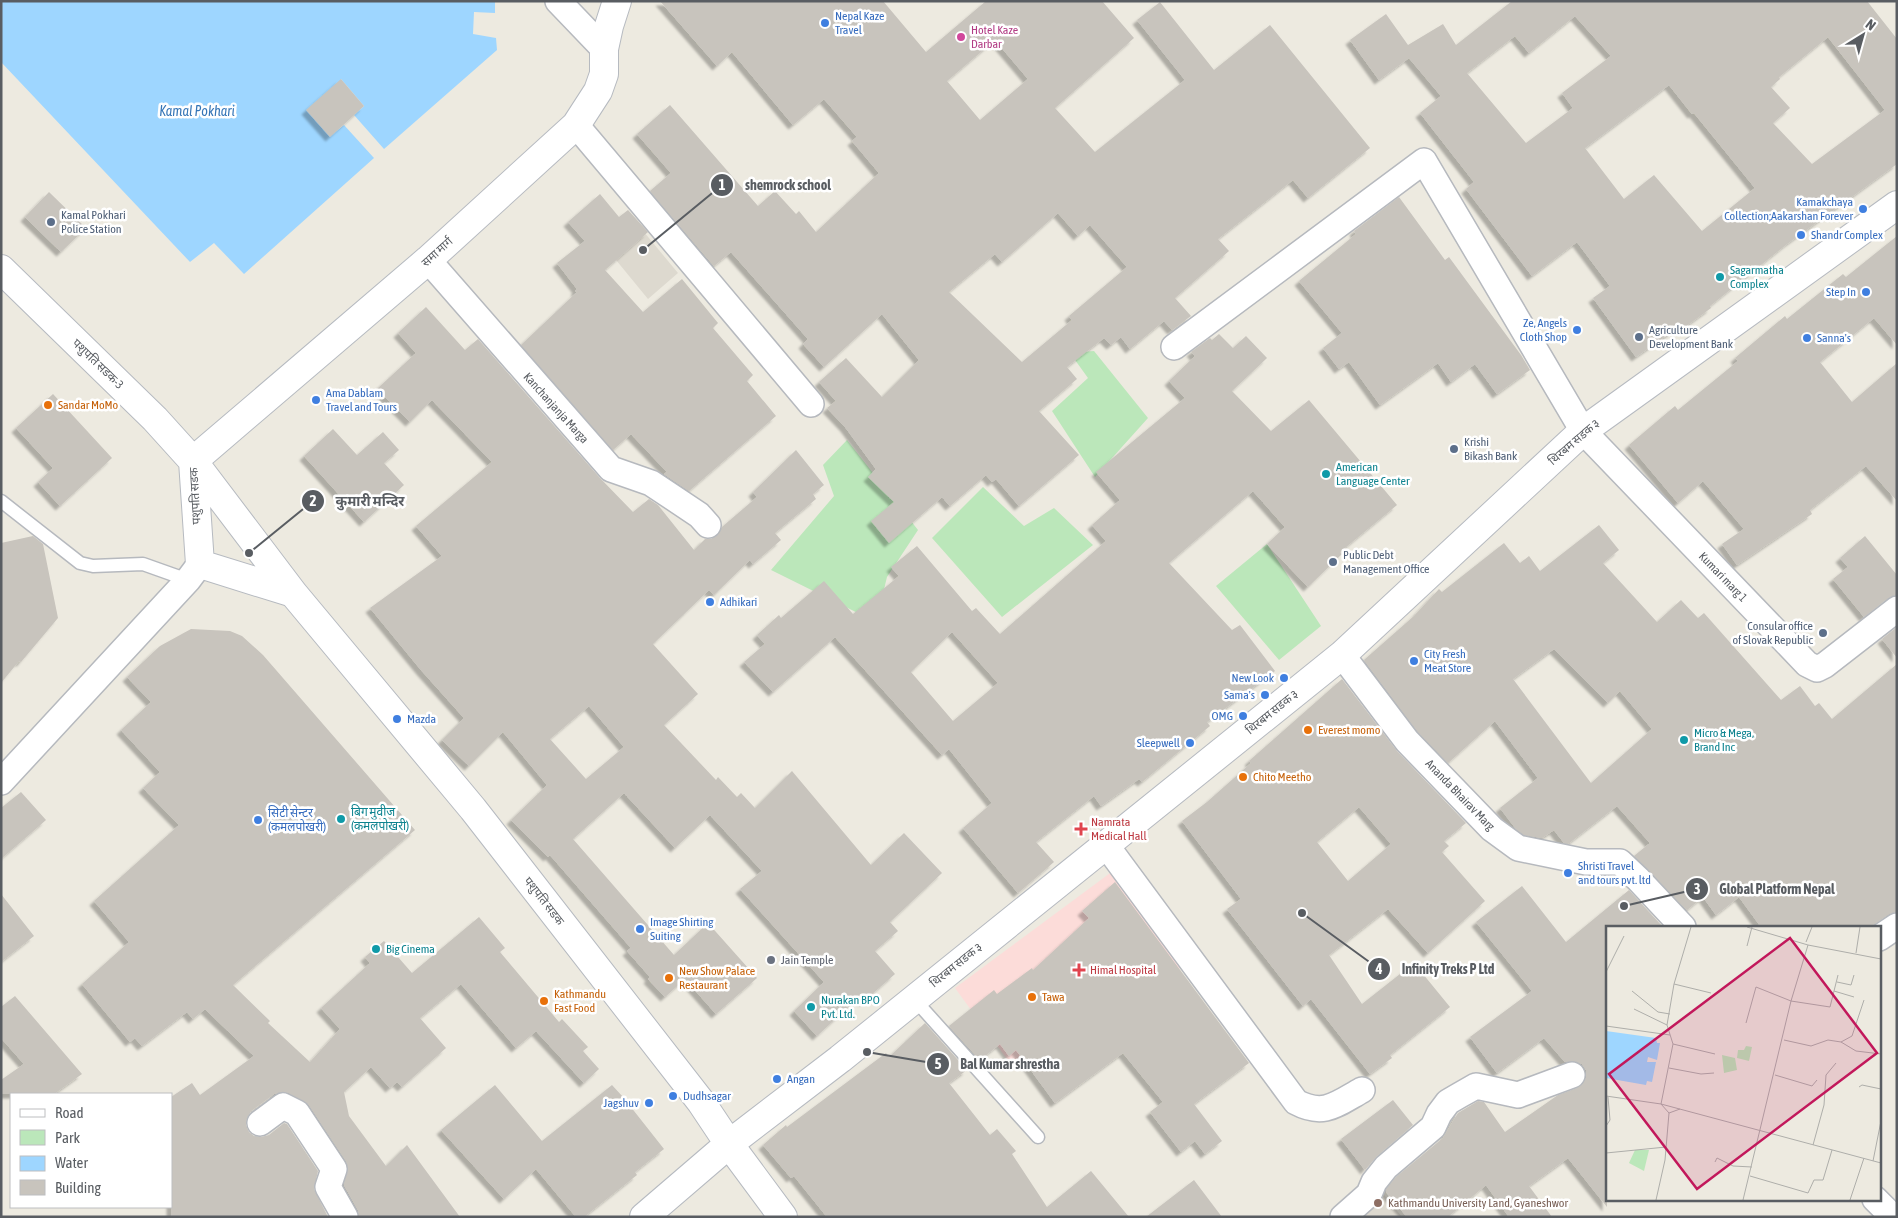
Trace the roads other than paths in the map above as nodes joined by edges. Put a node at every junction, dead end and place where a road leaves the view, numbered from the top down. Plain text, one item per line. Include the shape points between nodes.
1 (558, 1) edge
2 (617, 1) edge
3 (604, 49) junction
4 (576, 125) junction
5 (1897, 205) edge
6 (428, 260) junction
7 (1, 269) edge
8 (1174, 347) dead end
9 (811, 404) dead end
10 (1583, 431) junction
11 (193, 462) junction
12 (1, 501) edge
13 (708, 524) dead end
14 (194, 572) junction
15 (294, 593) junction
16 (1897, 609) edge
17 (1342, 655) junction
18 (3, 779) edge
19 (1106, 845) junction
20 (1682, 926) edge
21 (1897, 926) edge
22 (1880, 937) edge
23 (914, 999) junction
24 (1572, 1075) dead end
25 (1362, 1090) dead end
26 (260, 1123) dead end
27 (1038, 1136) dead end
28 (729, 1144) junction
29 (1876, 1200) edge
30 (345, 1217) edge
31 (644, 1217) edge
32 (783, 1217) edge
33 (1343, 1217) edge
34 (1893, 1217) edge

1 - 3 street
2 - 3 main road, समा मार्ग
3 - 4 main road, समा मार्ग via 604,74
4 - 6 main road, समा मार्ग
4 - 9 street
5 - 10 main road, थिरबम सडक ३
6 - 11 main road, समा मार्ग
6 - 13 street, Kanchanjanja Marga via 611,469 652,483
7 - 11 main road, पशुपति सडक-3 via 155,419
8 - 10 street via 1424,161
10 - 16 street, Kumari marg 1 via 1807,664 1817,669 1825,665
10 - 17 main road, थिरबम सडक ३
11 - 14 main road, पशुपति सडक
11 - 15 main road, पशुपति सडक
12 - 14 lane via 80,563 94,566 142,564
14 - 15 main road
14 - 18 street
15 - 28 main road, पशुपति सडक via 473,809 701,1102
17 - 19 main road, थिरबम सडक ३
17 - 20 street, Ananda Bhairav Marg via 1407,741 1492,829 1518,848 1586,862 1620,862
19 - 23 main road, थिरबम सडक ३
19 - 25 street via 1296,1102 1308,1109 1326,1109
21 - 22 street
23 - 27 lane
23 - 28 main road, थिरबम सडक ३
24 - 33 street via 1518,1095 1476,1086 1448,1102 1434,1127 1386,1166 1369,1194
26 - 30 street via 283,1106 297,1113 334,1168 328,1187
28 - 31 main road, थिरबम सडक ३
28 - 32 main road, पशुपति सडक
29 - 34 street

